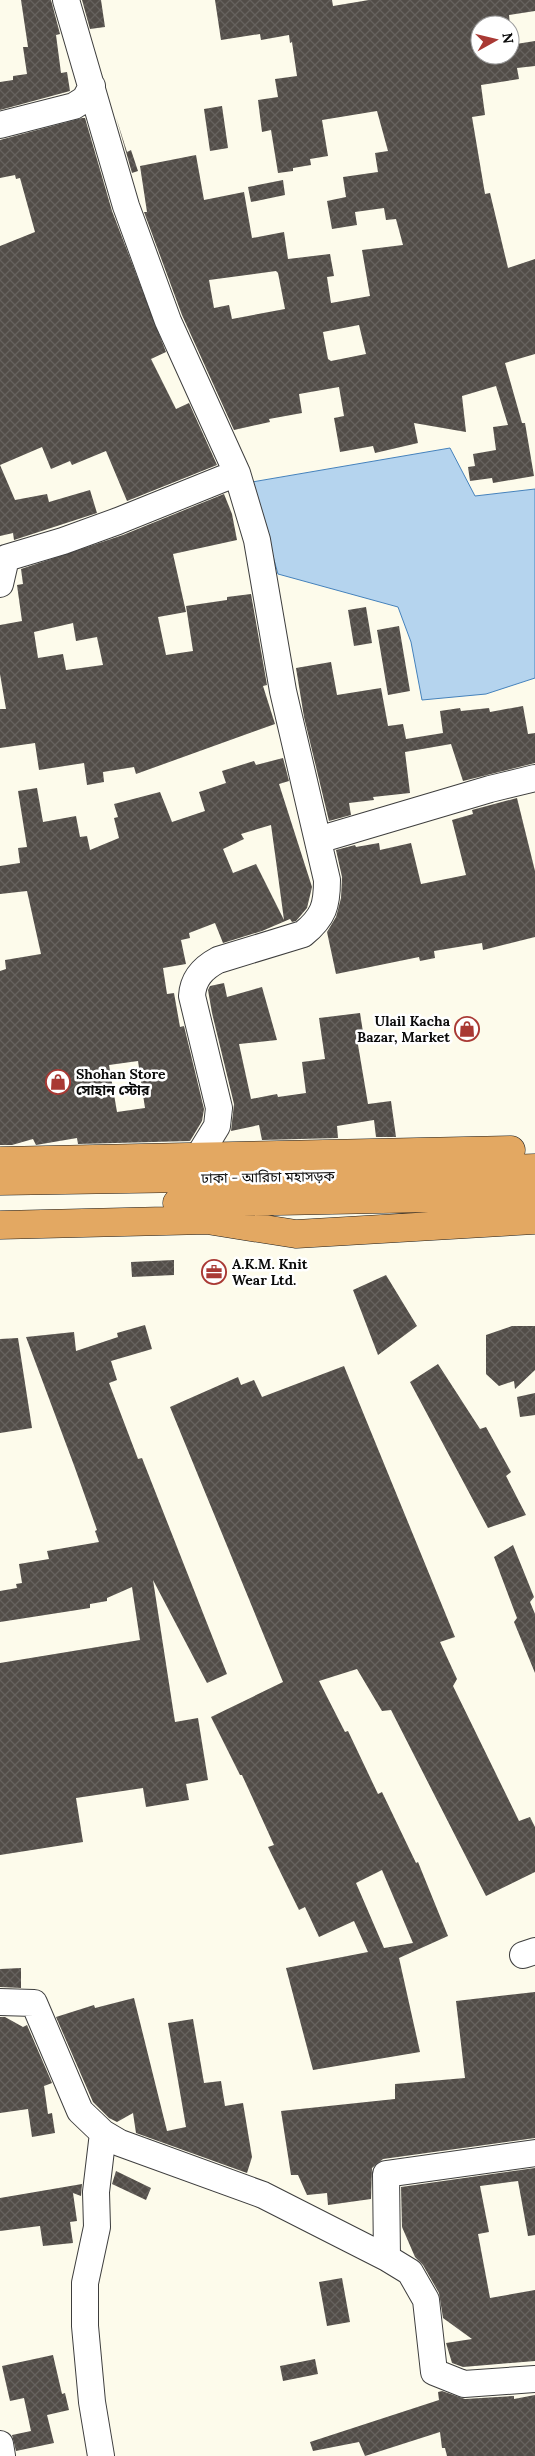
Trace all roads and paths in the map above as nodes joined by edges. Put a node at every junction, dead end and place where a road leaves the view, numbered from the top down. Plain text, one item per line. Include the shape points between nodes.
1 (66, 0) edge
2 (92, 86) junction
3 (0, 125) edge
4 (237, 473) junction
5 (0, 584) edge
6 (535, 778) edge
7 (318, 840) junction
8 (535, 1150) edge
9 (198, 1157) junction
10 (0, 1161) edge
11 (535, 1168) edge
12 (0, 1181) edge
13 (535, 1196) edge
14 (0, 1206) edge
15 (535, 1220) edge
16 (0, 1225) edge
17 (0, 2002) edge
18 (103, 2133) junction
19 (535, 2153) edge
20 (387, 2258) junction
21 (535, 2379) edge
22 (0, 2444) edge
23 (2, 2456) edge
24 (101, 2456) edge

1 - 2 street
2 - 3 street via 84,99 74,106
2 - 4 street via 126,206 168,321
4 - 5 street via 118,522 6,558
4 - 7 street via 257,540 283,691
6 - 7 street via 490,788
7 - 9 street via 327,880 327,903 312,926 303,934 218,960 202,970 193,987 192,996 219,1108 217,1126
8 - 9 highway
9 - 10 highway
11 - 12 highway, ঢাকা - আরিচা মহাসড়ক via 322,1176
13 - 14 highway, ঢাকা - আরিচা মহাসড়ক
15 - 16 highway via 296,1234 207,1220
17 - 18 street via 34,2003 80,2111
18 - 20 street via 120,2143 263,2196
18 - 24 street via 96,2192 97,2227 84,2291 84,2326
19 - 20 street via 386,2174
20 - 21 street via 410,2272 426,2300 434,2372 464,2384
22 - 23 street

